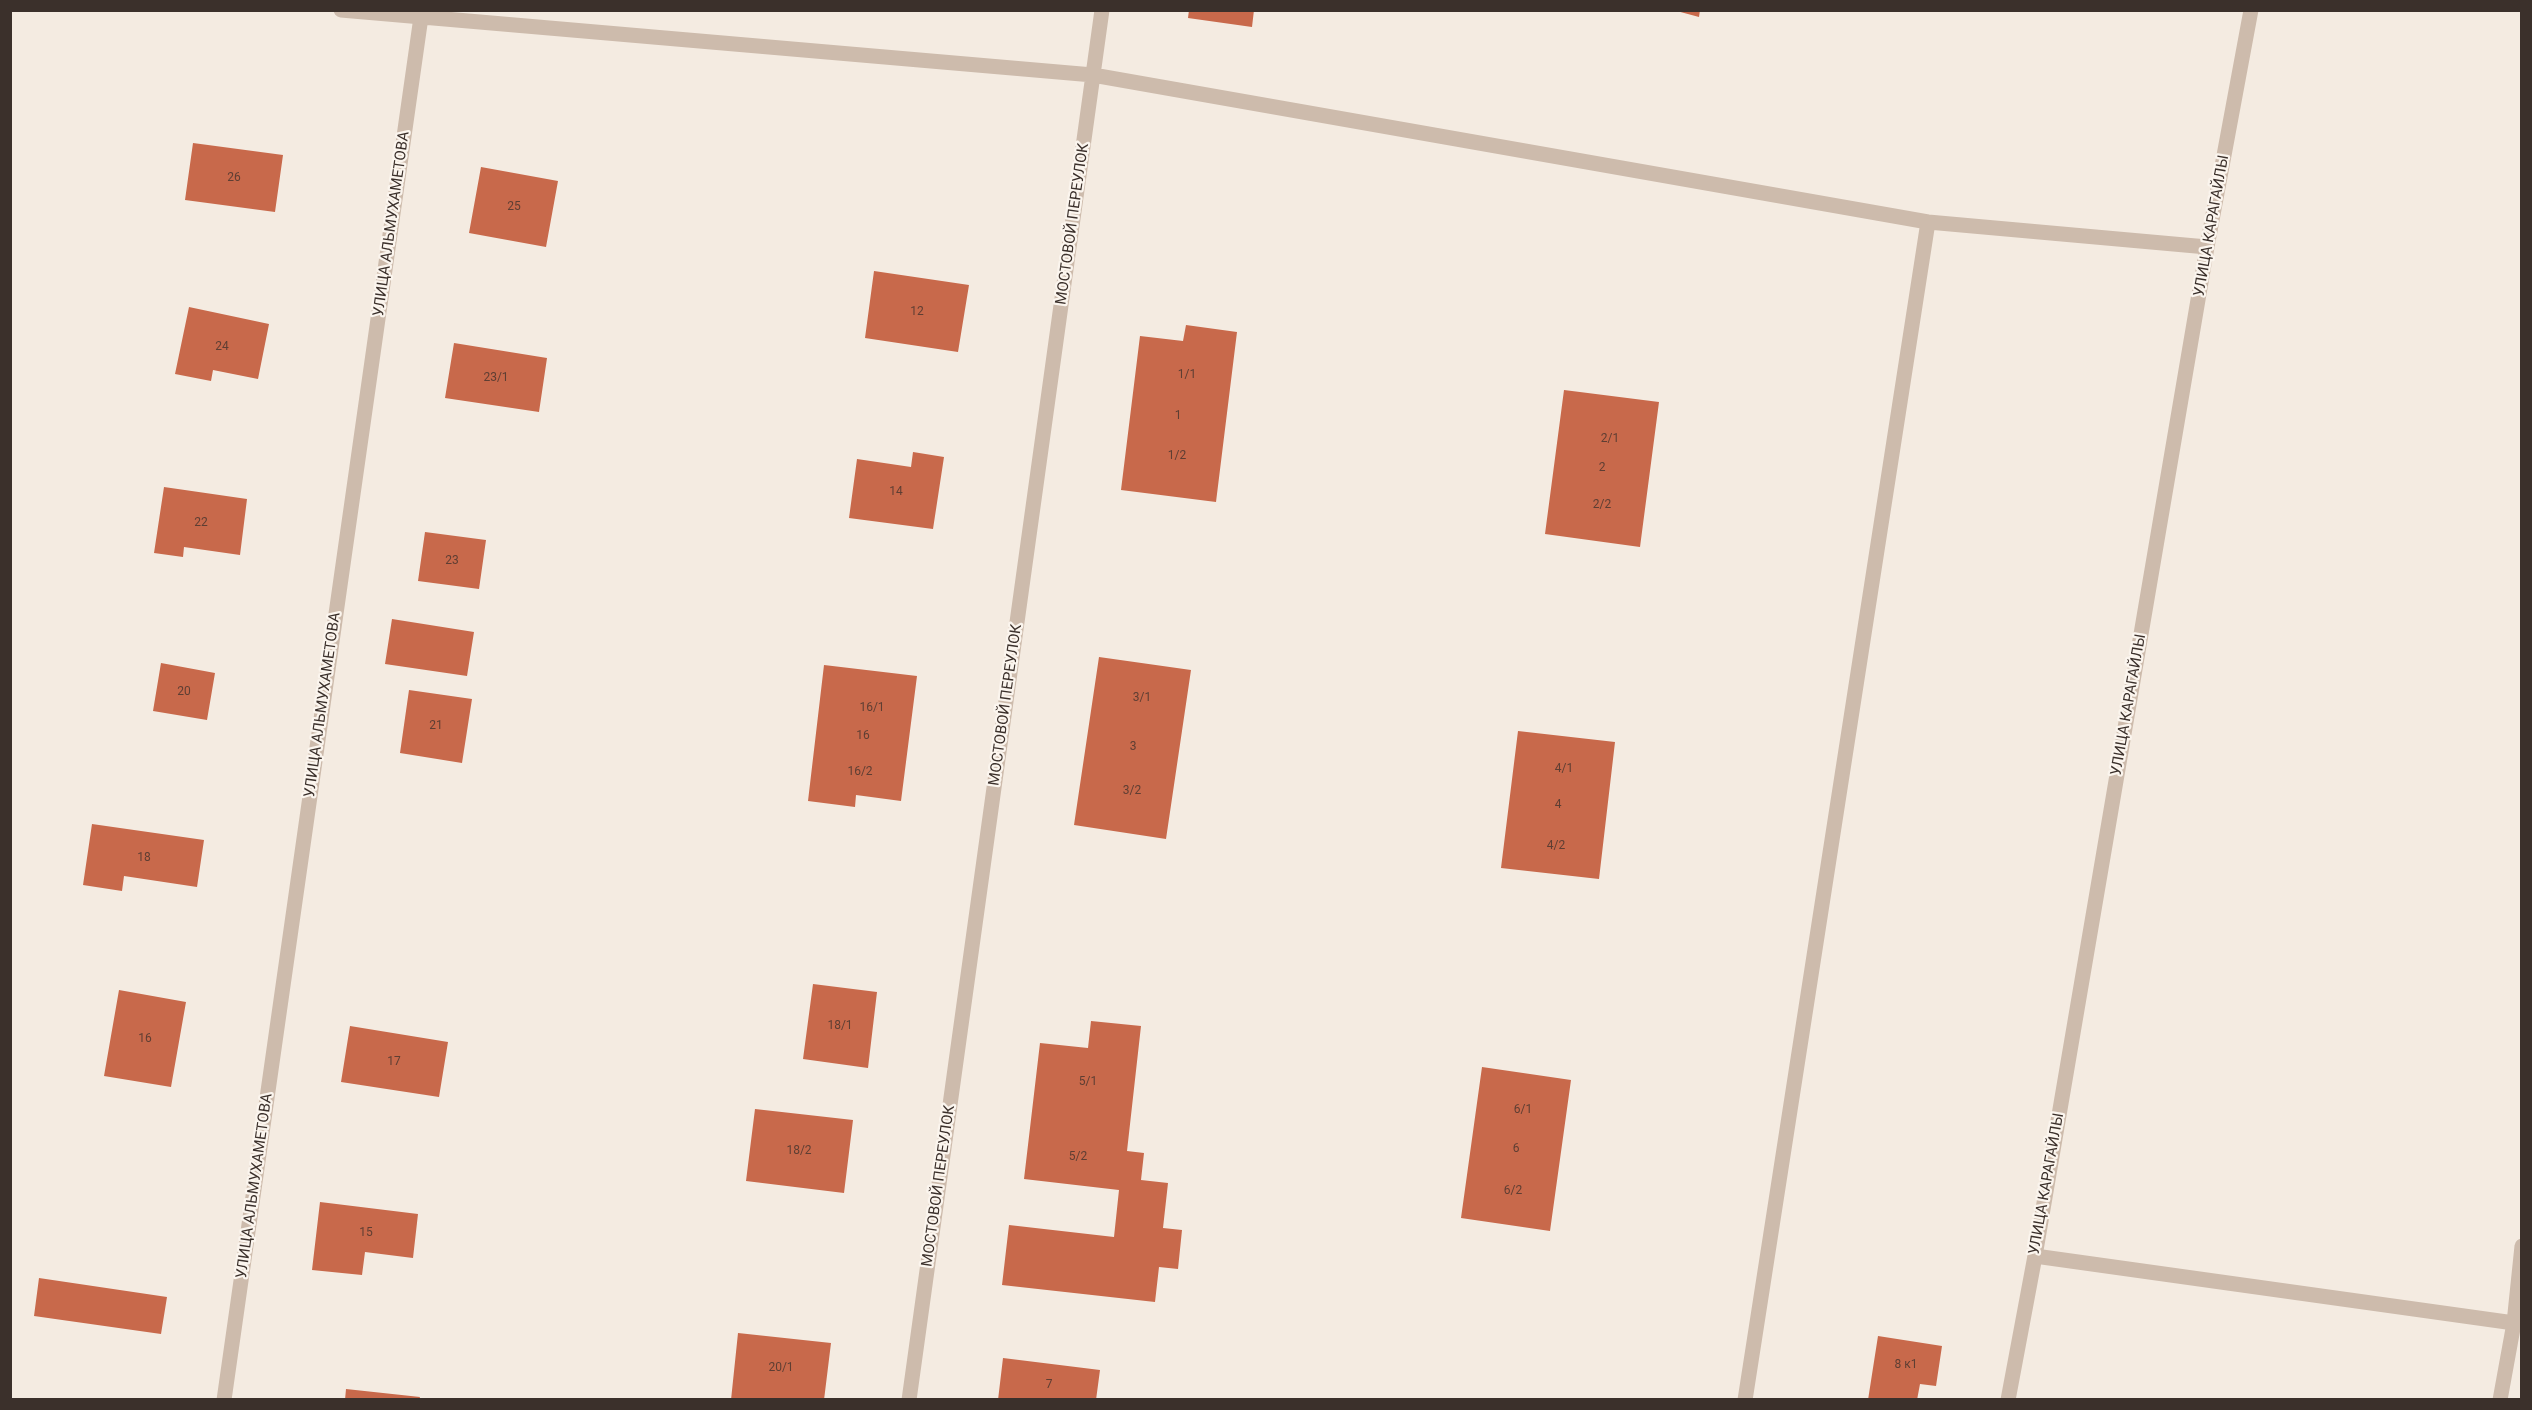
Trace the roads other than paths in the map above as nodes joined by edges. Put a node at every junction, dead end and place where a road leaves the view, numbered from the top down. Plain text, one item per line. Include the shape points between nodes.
1 (341, 10) edge
2 (1102, 10) edge
3 (2251, 10) edge
4 (422, 14) edge
5 (1093, 75) junction
6 (1928, 222) junction
7 (2207, 247) junction
8 (2522, 1246) edge
9 (2035, 1256) junction
10 (2514, 1323) junction
11 (224, 1400) edge
12 (909, 1400) edge
13 (1745, 1400) edge
14 (2008, 1400) edge
15 (2500, 1400) edge

1 - 4 street
2 - 5 street, МОСТОВОЙ ПЕРЕУЛОК
3 - 7 street, УЛИЦА КАРАГАЙЛЫ
4 - 5 street
4 - 11 street, УЛИЦА АЛЬМУХАМЕТОВА
5 - 6 street
5 - 12 street, МОСТОВОЙ ПЕРЕУЛОК
6 - 7 street
6 - 13 street
7 - 9 street, УЛИЦА КАРАГАЙЛЫ
8 - 10 street
9 - 10 street
9 - 14 street, УЛИЦА КАРАГАЙЛЫ
10 - 15 street

